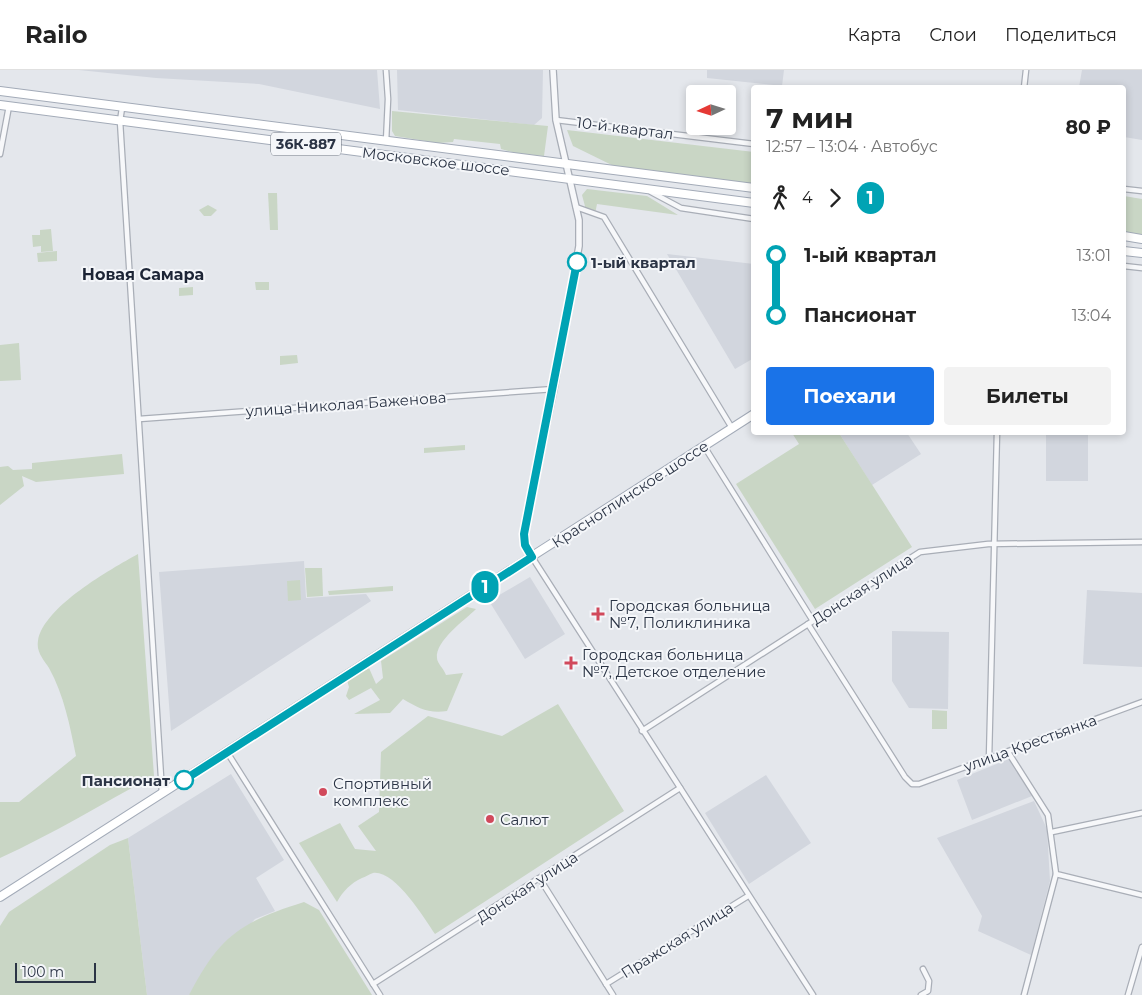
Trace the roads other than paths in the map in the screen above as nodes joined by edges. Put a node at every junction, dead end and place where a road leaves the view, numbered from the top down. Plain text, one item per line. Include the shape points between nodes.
1 (386, 70) edge
2 (552, 70) edge
3 (1026, 70) edge
4 (1024, 85) edge
5 (0, 91) edge
6 (0, 105) edge
7 (10, 106) junction
8 (122, 108) junction
9 (556, 120) junction
10 (120, 121) junction
11 (386, 142) junction
12 (751, 144) edge
13 (0, 154) edge
14 (566, 165) junction
15 (568, 178) junction
16 (751, 188) edge
17 (646, 189) junction
18 (1126, 189) edge
19 (1142, 191) edge
20 (751, 203) edge
21 (576, 207) junction
22 (751, 219) edge
23 (1126, 236) edge
24 (1142, 239) edge
25 (1126, 251) edge
26 (1142, 253) edge
27 (1126, 266) edge
28 (1142, 268) edge
29 (554, 389) junction
30 (751, 416) edge
31 (139, 419) junction
32 (732, 428) junction
33 (997, 435) edge
34 (704, 446) junction
35 (1142, 542) edge
36 (993, 544) junction
37 (532, 557) junction
38 (811, 622) junction
39 (1142, 702) edge
40 (642, 731) junction
41 (227, 752) junction
42 (1008, 752) junction
43 (989, 759) junction
44 (680, 788) junction
45 (162, 793) junction
46 (1142, 814) edge
47 (1052, 832) junction
48 (1056, 874) junction
49 (540, 879) junction
50 (1142, 895) edge
51 (748, 896) junction
52 (0, 898) edge
53 (1142, 947) edge
54 (923, 969) dead end
55 (373, 984) junction
56 (606, 984) junction
57 (380, 995) edge
58 (613, 995) edge
59 (813, 995) edge
60 (921, 995) edge
61 (1024, 995) edge
62 (1128, 995) edge

1 - 11 street
2 - 9 street
3 - 4 street
5 - 8 main road, Московское шоссе / 36К-887
6 - 7 main road, Московское шоссе / 36К-887
7 - 10 main road, Московское шоссе / 36К-887
7 - 13 street
8 - 10 street
8 - 11 main road, Московское шоссе / 36К-887
9 - 12 street, 10-й квартал
9 - 14 street
10 - 15 main road, Московское шоссе / 36К-887
10 - 31 street
11 - 14 main road, Московское шоссе / 36К-887
14 - 15 street
14 - 16 main road, Московское шоссе / 36К-887
15 - 17 main road, Московское шоссе / 36К-887
15 - 21 street
17 - 20 main road, Московское шоссе / 36К-887
17 - 22 street via 681,208
18 - 19 street
21 - 29 street via 579,220 578,261
21 - 32 street via 604,218
23 - 24 main road
25 - 26 main road
27 - 28 street
29 - 31 street, улица Николая Баженова
29 - 37 street via 524,534 525,545
30 - 32 main road, Красноглинское шоссе
31 - 45 street
32 - 34 main road, Красноглинское шоссе
33 - 36 street
34 - 37 main road, Красноглинское шоссе
34 - 38 street
35 - 36 street, Донская улица
36 - 38 street, Донская улица via 920,552
36 - 43 street
37 - 40 street
37 - 41 main road, Красноглинское шоссе
38 - 40 street, Донская улица
38 - 43 street, улица Крестьянка via 912,784
39 - 42 street, улица Крестьянка
40 - 44 street
41 - 45 main road, Красноглинское шоссе
41 - 55 street
42 - 43 street, улица Крестьянка
42 - 47 street via 1048,815
44 - 49 street, Донская улица
44 - 51 street
45 - 52 main road, Красноглинское шоссе
46 - 47 street
47 - 48 street
48 - 50 street
48 - 61 street
49 - 55 street, Донская улица
49 - 56 street
51 - 56 street, Пражская улица
51 - 59 street
53 - 62 street
54 - 60 street via 929,981 928,990
55 - 57 street
56 - 58 street

